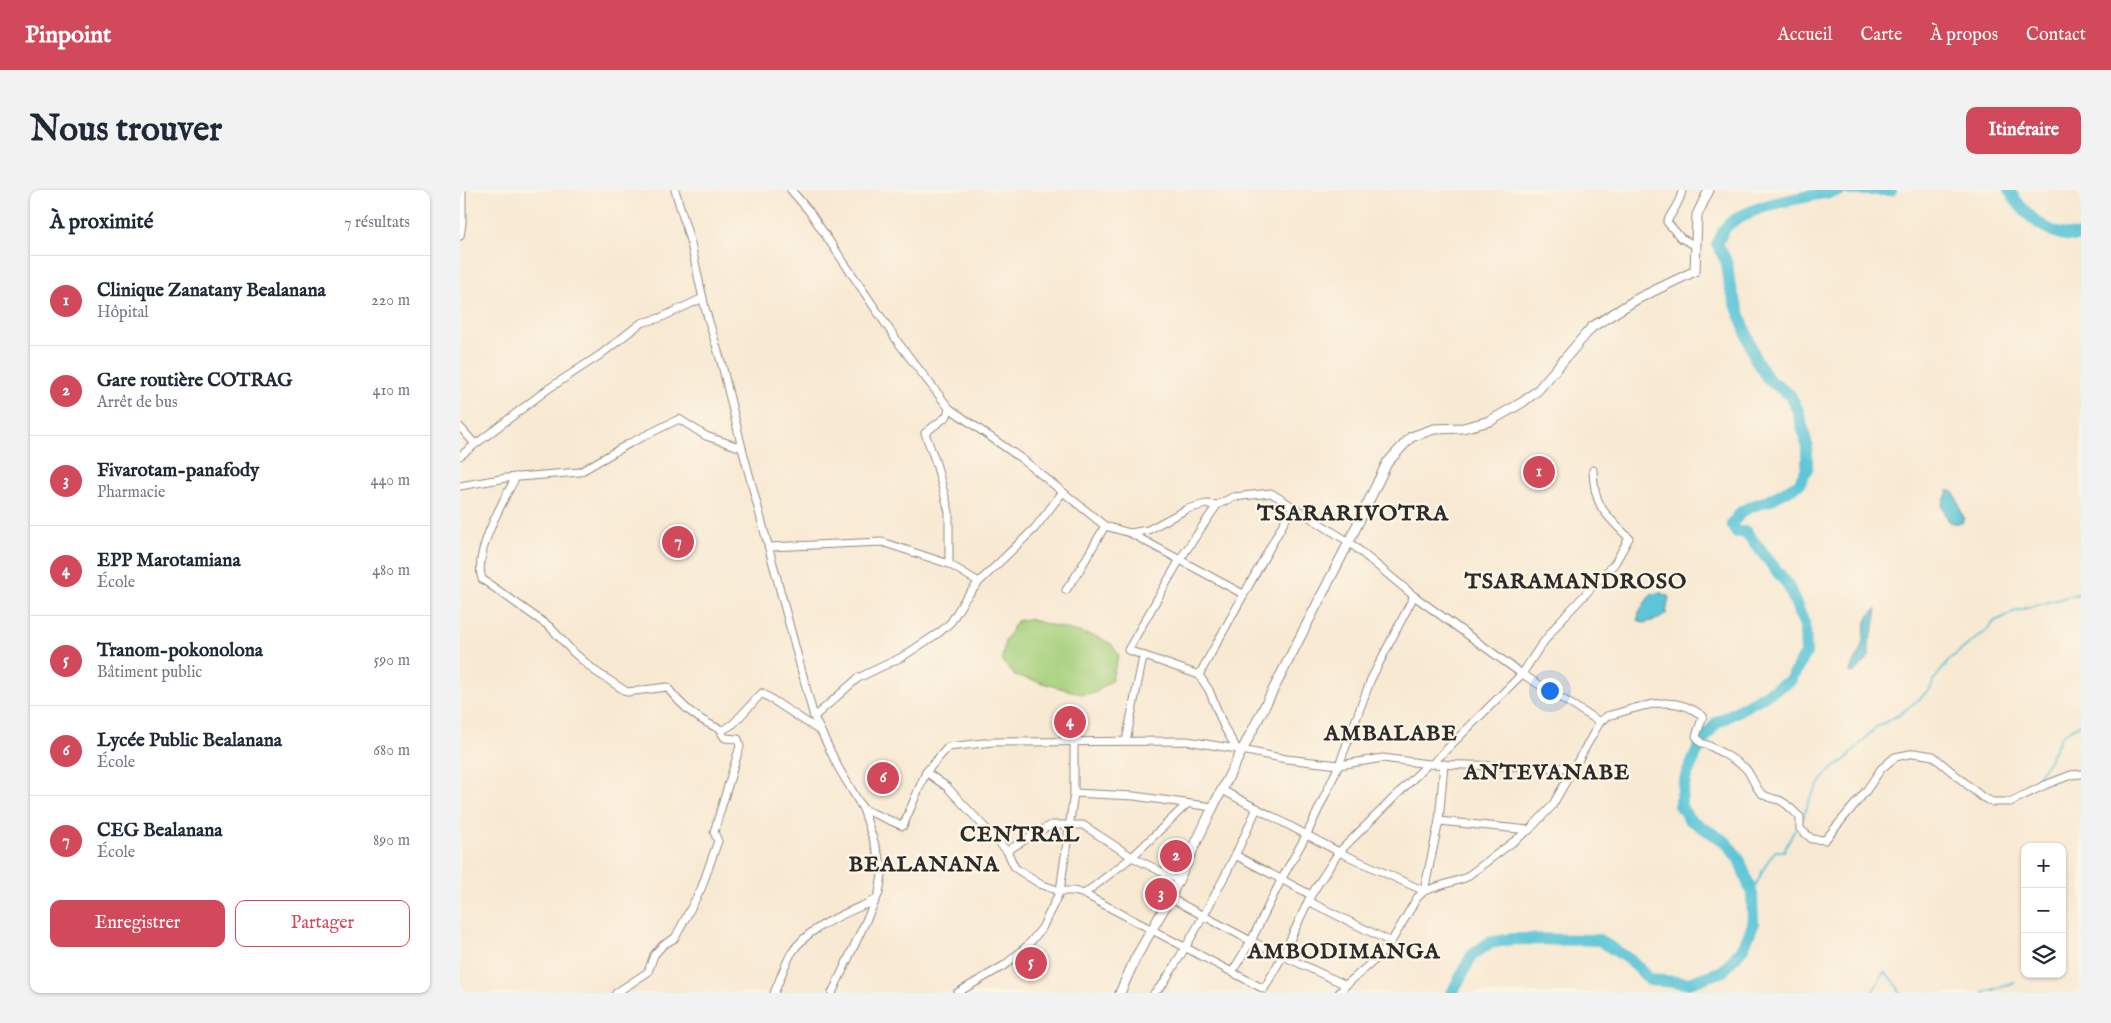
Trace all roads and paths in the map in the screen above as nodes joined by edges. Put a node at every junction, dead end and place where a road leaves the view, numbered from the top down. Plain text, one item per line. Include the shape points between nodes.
1 (462, 190) edge
2 (675, 190) edge
3 (791, 190) edge
4 (1682, 190) edge
5 (1709, 190) edge
6 (460, 236) edge
7 (1696, 246) junction
8 (703, 298) junction
9 (948, 408) junction
10 (460, 427) edge
11 (475, 444) junction
12 (742, 448) junction
13 (460, 456) edge
14 (1593, 470) dead end
15 (516, 477) junction
16 (460, 486) edge
17 (1062, 493) junction
18 (1217, 505) junction
19 (1292, 508) junction
20 (1105, 526) junction
21 (1130, 533) junction
22 (1349, 542) junction
23 (769, 547) junction
24 (1179, 561) junction
25 (949, 564) junction
26 (979, 582) junction
27 (1066, 590) dead end
28 (1243, 594) junction
29 (1414, 596) junction
30 (1143, 657) junction
31 (1522, 674) junction
32 (1199, 675) junction
33 (814, 717) junction
34 (1600, 722) junction
35 (723, 730) junction
36 (822, 732) junction
37 (1126, 741) junction
38 (1074, 742) junction
39 (1239, 750) junction
40 (1430, 764) junction
41 (1444, 764) junction
42 (1339, 765) junction
43 (1574, 768) junction
44 (926, 772) junction
45 (2081, 774) edge
46 (1222, 790) junction
47 (1074, 794) junction
48 (1187, 804) junction
49 (1213, 807) junction
50 (1257, 808) junction
51 (863, 809) junction
52 (1439, 821) junction
53 (1069, 825) junction
54 (1529, 830) junction
55 (1307, 834) junction
56 (1007, 851) junction
57 (1339, 852) junction
58 (1237, 856) junction
59 (1132, 857) junction
60 (1178, 880) junction
61 (1281, 880) junction
62 (1060, 890) junction
63 (1424, 891) junction
64 (1084, 894) junction
65 (1170, 898) junction
66 (1309, 898) junction
67 (876, 900) junction
68 (1204, 918) junction
69 (1153, 930) junction
70 (1251, 941) junction
71 (1391, 942) junction
72 (1186, 948) junction
73 (1282, 955) junction
74 (1232, 972) junction
75 (1346, 984) junction
76 (616, 993) edge
77 (774, 993) edge
78 (832, 993) edge
79 (957, 993) edge
80 (1120, 993) edge
81 (1154, 993) edge
82 (1339, 993) edge

1 - 6 street
2 - 8 street
3 - 9 street via 810,211 900,345
4 - 7 street via 1681,199 1667,222 1681,238
5 - 7 street via 1698,215
7 - 22 street via 1695,270 1637,299 1592,327 1538,390 1523,402 1490,421 1463,428 1434,429 1411,437 1387,462
8 - 11 street via 641,324
8 - 12 street
9 - 17 street via 1022,458
9 - 25 street via 947,416 925,433 949,512
10 - 11 street
11 - 13 street
12 - 15 street via 706,436 678,418 580,472
12 - 23 street
14 - 31 street via 1597,501 1604,513 1629,538 1615,563 1560,621
15 - 16 street
15 - 35 street via 486,538 480,572 482,579 550,627 595,671 627,692 667,687 695,716
17 - 20 street
17 - 26 street via 1035,528
18 - 19 street via 1233,497 1271,493
18 - 21 street via 1187,509 1148,530
18 - 24 street
19 - 22 street
19 - 28 street
20 - 21 street
20 - 27 street
21 - 24 street
22 - 29 street
22 - 39 street
23 - 25 street via 882,542
23 - 33 street
24 - 28 street
24 - 30 street via 1128,650
25 - 26 street
26 - 33 street via 951,622 940,632 902,657 858,678
28 - 32 street
29 - 31 street
29 - 42 street via 1371,680
30 - 32 street
30 - 37 street
31 - 34 street
31 - 40 street
32 - 39 street
33 - 36 street
34 - 43 street
34 - 45 street via 1607,716 1662,703 1691,707 1703,716 1696,736 1701,743 1747,769 1759,791 1768,799 1780,801 1800,818 1800,829 1812,839 1825,840 1895,757 1915,753 1932,756 1993,802 2010,802 2071,775
35 - 36 street via 733,724 762,693
35 - 76 street via 725,738 738,738 740,746 714,832 718,841 701,889 675,938 654,955 648,972
36 - 51 street
37 - 38 street
37 - 39 street via 1187,741
38 - 44 street via 993,742 948,747
38 - 47 street
39 - 42 street
39 - 46 street
40 - 41 street
40 - 42 street via 1383,758
40 - 57 street
41 - 43 street
41 - 52 street
42 - 55 street
43 - 54 street via 1552,806
44 - 51 street via 903,826
44 - 56 street via 947,787
46 - 49 street
46 - 50 street
47 - 48 street via 1134,796
47 - 53 street
48 - 49 street
48 - 59 street
49 - 60 street
50 - 55 street
50 - 58 street
51 - 67 street via 883,869
52 - 54 street
52 - 63 street
53 - 56 street via 1052,825
53 - 59 street via 1083,825
53 - 62 street
54 - 63 street via 1465,878
55 - 57 street
55 - 61 street
56 - 62 street via 1015,868 1040,884
57 - 63 street
57 - 66 street
58 - 61 street
58 - 68 street
59 - 60 street
59 - 64 street
60 - 65 street
61 - 66 street
61 - 70 street
62 - 64 street
62 - 79 street via 1042,928 1029,944 1005,965
63 - 71 street
64 - 69 street
65 - 68 street
65 - 69 street
66 - 71 street
66 - 73 street
67 - 77 street via 821,926 802,942 792,953
67 - 78 street
68 - 70 street
68 - 72 street
69 - 72 street
69 - 80 street
70 - 73 street
70 - 74 street
71 - 75 street via 1367,968
72 - 74 street
72 - 81 street
73 - 74 street via 1264,989
73 - 75 street
75 - 82 street

